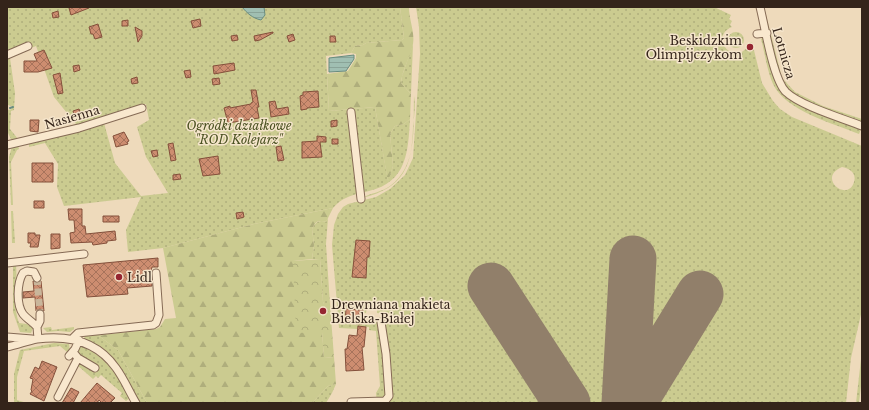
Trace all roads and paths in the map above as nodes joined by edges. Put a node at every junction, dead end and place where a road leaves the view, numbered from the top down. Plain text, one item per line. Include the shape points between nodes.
1 (760, 7) edge
2 (766, 33) junction
3 (757, 34) dead end
4 (28, 46) dead end
5 (7, 55) edge
6 (142, 108) dead end
7 (351, 112) dead end
8 (862, 126) edge
9 (7, 145) edge
10 (361, 199) dead end
11 (84, 254) dead end
12 (7, 263) edge
13 (156, 273) dead end
14 (37, 278) dead end
15 (40, 314) tunnel mouth
16 (381, 322) dead end
17 (38, 327) junction
18 (7, 337) edge
19 (36, 339) junction
20 (75, 340) junction
21 (7, 347) edge
22 (73, 355) junction
23 (95, 368) dead end
24 (58, 397) dead end
25 (351, 400) edge
26 (133, 402) edge

1 - 2 street, Lotnicza
2 - 3 street
2 - 8 street, Lotnicza via 778,78 786,92 805,103
4 - 5 street
6 - 9 street, Nasienna via 79,128
7 - 10 street
11 - 12 street
13 - 20 street via 159,315 156,323 78,332
14 - 17 street via 31,271 23,273 19,297 24,316
15 - 17 street
16 - 25 street via 389,396 385,401
17 - 19 street
18 - 19 street
19 - 20 street via 55,337
19 - 21 street
20 - 22 street
20 - 26 street via 94,348 109,360 120,374
22 - 23 street
22 - 24 street

